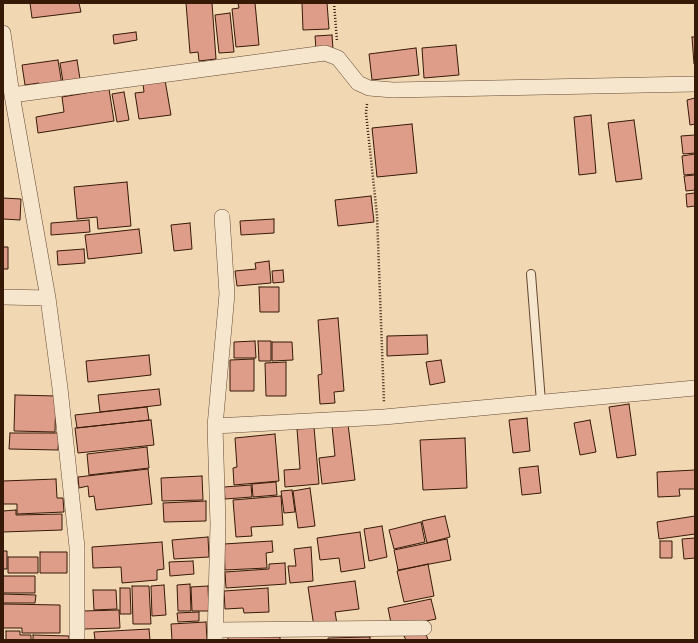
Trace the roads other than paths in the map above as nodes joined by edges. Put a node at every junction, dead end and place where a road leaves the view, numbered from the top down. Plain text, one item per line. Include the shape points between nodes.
1 (3, 33) edge
2 (695, 84) edge
3 (12, 95) junction
4 (222, 217) dead end
5 (531, 274) dead end
6 (3, 297) edge
7 (48, 298) junction
8 (695, 388) edge
9 (541, 402) junction
10 (215, 426) junction
11 (424, 628) dead end
12 (216, 635) edge
13 (78, 640) edge

1 - 3 street
2 - 3 street via 420,90 369,88 358,83 338,58 325,53
3 - 7 street
4 - 10 street via 227,294
5 - 9 lane
6 - 7 street
7 - 13 street via 77,547
8 - 9 street
9 - 10 street via 384,417
10 - 12 street via 218,524
11 - 12 street

